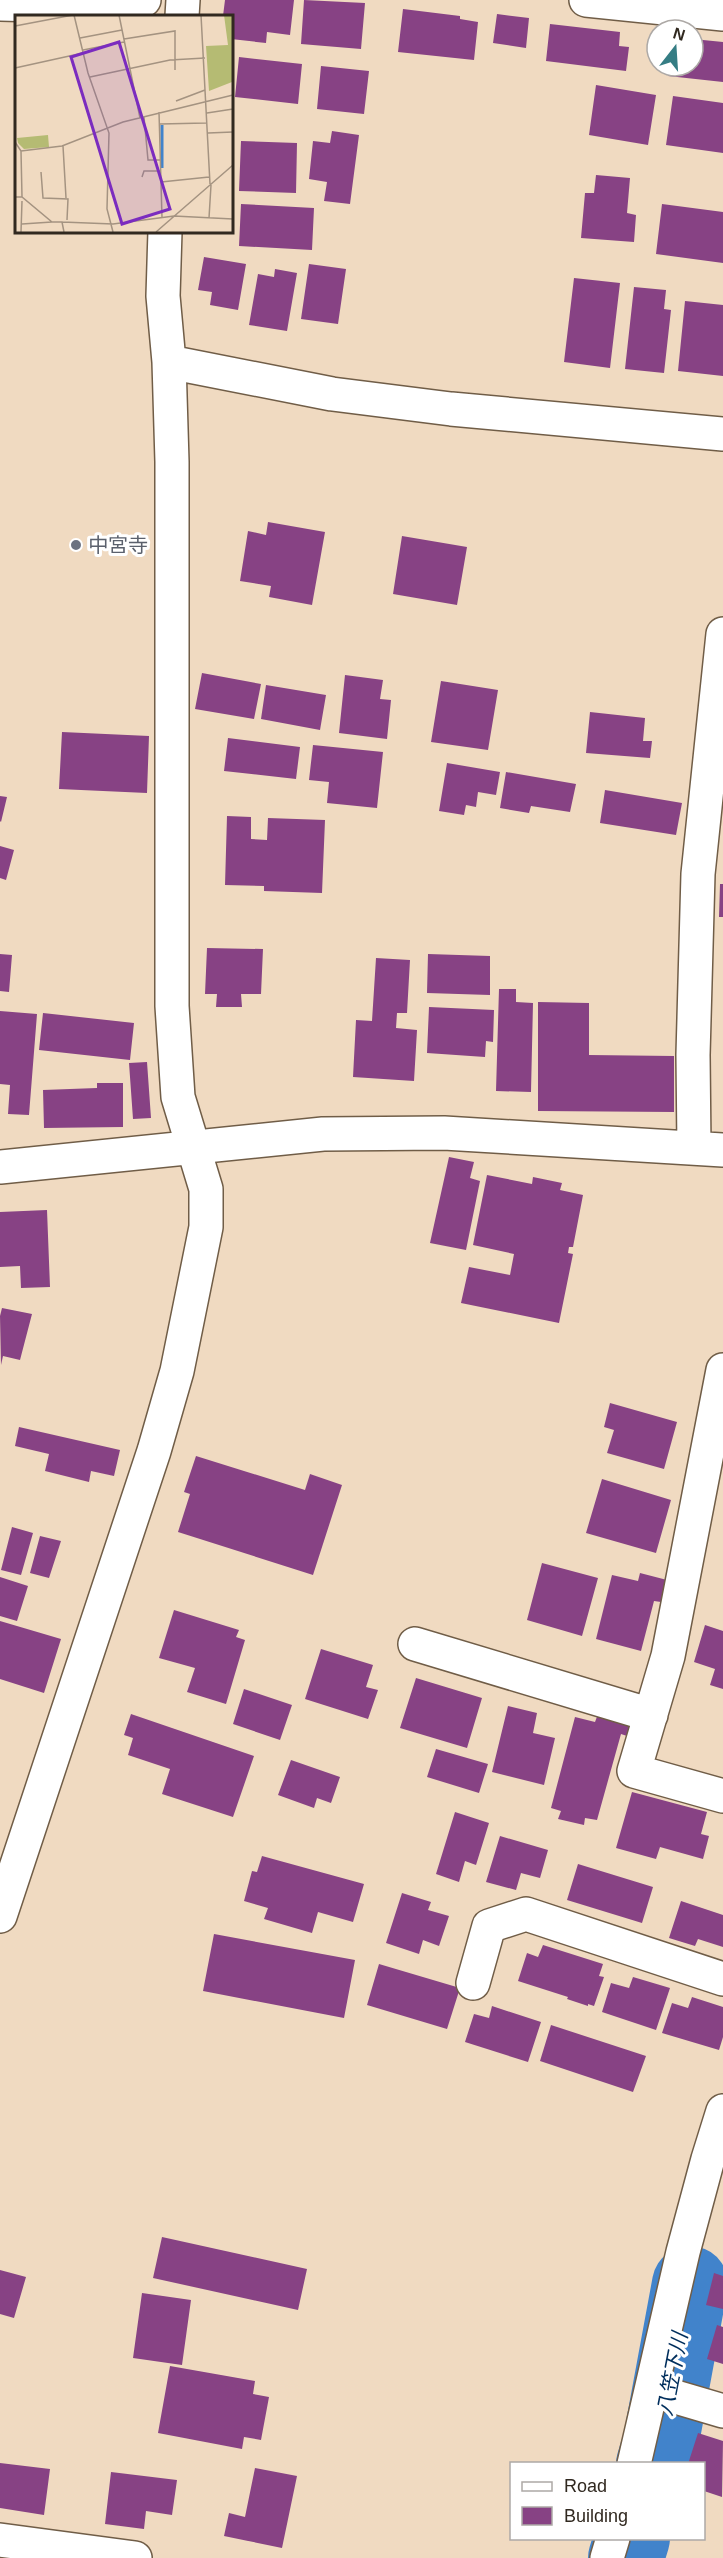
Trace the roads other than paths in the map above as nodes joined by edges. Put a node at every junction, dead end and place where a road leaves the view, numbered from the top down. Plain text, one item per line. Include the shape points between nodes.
1 (144, 0) edge
2 (183, 0) edge
3 (586, 0) edge
4 (0, 4) edge
5 (723, 14) edge
6 (182, 15) edge
7 (165, 232) edge
8 (169, 362) junction
9 (723, 434) edge
10 (723, 634) edge
11 (194, 1147) junction
12 (708, 1149) edge
13 (0, 1167) edge
14 (723, 1370) edge
15 (415, 1644) dead end
16 (651, 1715) junction
17 (723, 1796) edge
18 (0, 1916) edge
19 (723, 1979) edge
20 (473, 1983) dead end
21 (720, 2129) edge
22 (652, 2390) junction
23 (710, 2407) edge
24 (634, 2462) edge
25 (0, 2540) edge
26 (612, 2540) edge
27 (135, 2558) edge
28 (607, 2558) edge

1 - 4 street
2 - 6 street
3 - 5 street
7 - 8 street via 163,296
8 - 9 street via 332,394
8 - 11 street via 172,1006 178,1097
10 - 12 street via 698,874 693,1055
11 - 12 street via 322,1134 444,1133
11 - 13 street
11 - 18 street via 206,1189 206,1227 177,1371 154,1452
14 - 16 street via 668,1656
15 - 16 street
16 - 17 street via 634,1771
19 - 20 street via 526,1914 489,1926
21 - 22 street via 683,2252
22 - 23 street
22 - 24 street
25 - 27 street
26 - 28 street

